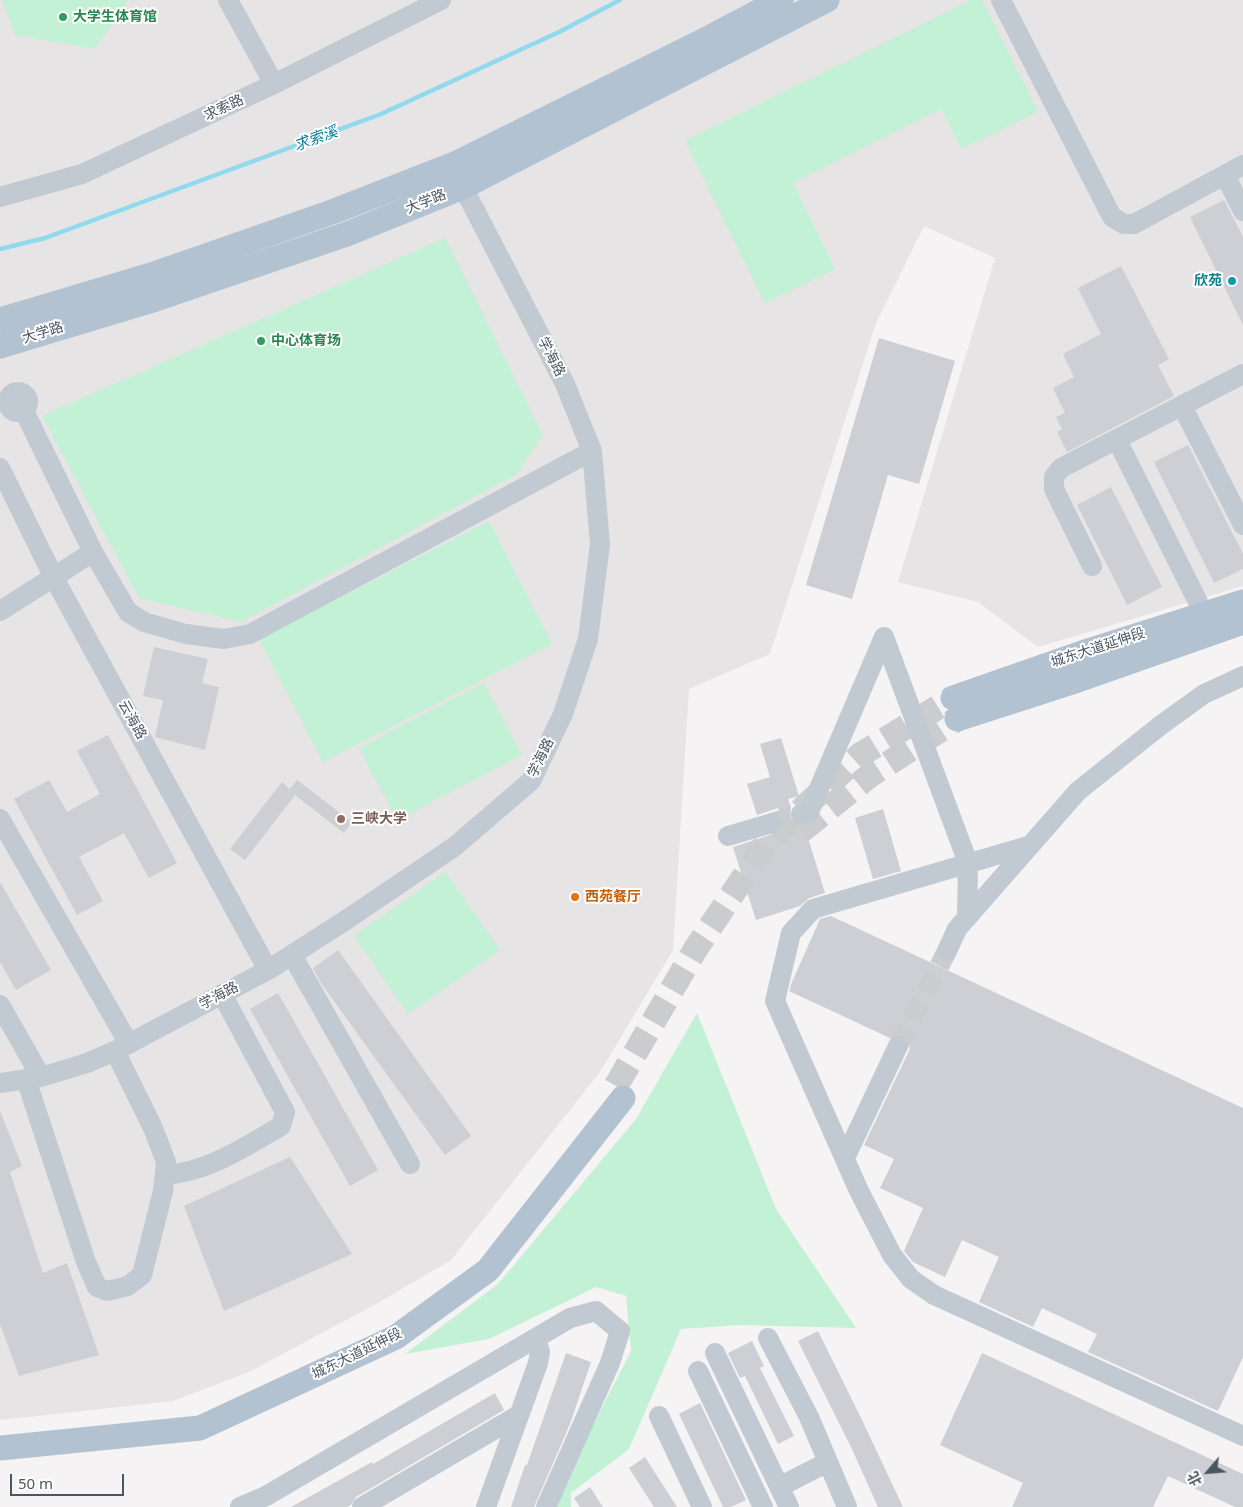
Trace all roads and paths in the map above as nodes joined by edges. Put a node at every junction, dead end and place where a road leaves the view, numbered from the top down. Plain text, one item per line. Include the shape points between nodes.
1 (228, 0) edge
2 (441, 0) edge
3 (781, 0) edge
4 (827, 0) edge
5 (1001, 0) edge
6 (274, 84) junction
7 (1243, 165) edge
8 (1225, 175) junction
9 (463, 187) junction
10 (0, 197) edge
11 (1243, 211) edge
12 (0, 320) edge
13 (0, 346) edge
14 (1243, 374) edge
15 (1182, 406) junction
16 (11, 409) edge
17 (1117, 440) junction
18 (592, 451) junction
19 (0, 468) edge
20 (1243, 525) edge
21 (92, 552) junction
22 (1092, 566) dead end
23 (54, 578) junction
24 (1198, 602) dead end
25 (1243, 602) edge
26 (0, 611) edge
27 (1243, 622) edge
28 (1243, 676) edge
29 (801, 814) tunnel mouth
30 (0, 819) edge
31 (772, 823) tunnel mouth
32 (728, 836) dead end
33 (1031, 845) junction
34 (968, 863) junction
35 (967, 918) junction
36 (947, 951) tunnel mouth
37 (292, 955) junction
38 (268, 970) junction
39 (222, 994) junction
40 (0, 1005) edge
41 (898, 1046) tunnel mouth
42 (122, 1047) junction
43 (34, 1078) junction
44 (0, 1083) edge
45 (845, 1158) junction
46 (410, 1164) dead end
47 (165, 1175) junction
48 (536, 1338) junction
49 (768, 1338) dead end
50 (715, 1352) dead end
51 (698, 1371) dead end
52 (519, 1415) junction
53 (659, 1416) dead end
54 (1243, 1436) edge
55 (0, 1440) edge
56 (0, 1448) edge
57 (828, 1462) junction
58 (780, 1487) junction
59 (269, 1501) edge
60 (757, 1505) edge
61 (240, 1507) edge
62 (362, 1507) edge
63 (486, 1507) edge
64 (546, 1507) edge
65 (702, 1507) edge
66 (789, 1507) edge
67 (847, 1507) edge

1 - 6 street
2 - 6 street, 求索路
3 - 12 main road, 大学路 via 455,164 332,212 160,272
4 - 9 main road, 大学路
5 - 8 street via 1112,217 1124,224 1134,224
6 - 10 street, 求索路 via 82,174
7 - 8 street
8 - 11 street
9 - 13 main road, 大学路 via 347,234 156,299
9 - 18 street, 学海路 via 565,384
14 - 15 street
15 - 17 street
15 - 20 street
16 - 21 street
17 - 22 street via 1061,468 1054,478 1054,489
17 - 24 street
18 - 21 street via 250,634 224,639 186,634 144,622 128,612
18 - 37 street, 学海路 via 600,544 588,639 563,714 531,781 454,847
19 - 23 street, 云海路
21 - 23 street
23 - 26 street
23 - 38 street, 云海路
25 - 27 main road, 城东大道延伸段 via 1082,653 955,708 1078,680
28 - 33 street via 1204,694 1078,791
29 - 34 street via 809,812 884,636
30 - 42 street
31 - 32 street
33 - 34 street
33 - 35 street
34 - 35 street
34 - 45 street via 813,909 791,933 776,1001
35 - 36 street via 957,929
37 - 38 street, 学海路
37 - 46 street
38 - 39 street, 学海路
39 - 42 street, 学海路
39 - 47 street via 285,1112 281,1126 223,1159 183,1174
40 - 43 street
41 - 45 street
42 - 43 street, 学海路 via 88,1063
42 - 47 street via 166,1162
43 - 44 street, 学海路
43 - 47 street via 86,1262 97,1287 107,1291 128,1286 142,1275
45 - 54 street via 892,1255 911,1280 934,1295
48 - 52 street via 540,1352 538,1363
48 - 59 street
48 - 64 street via 570,1318 596,1312 620,1331 610,1362
49 - 57 street
50 - 58 street
51 - 60 street
52 - 62 street
52 - 63 street
53 - 65 street
55 - 56 main road, 城东大道延伸段 via 97,1432 195,1417 381,1330 483,1259 620,1092 488,1270 396,1337 200,1428
57 - 58 street
57 - 67 street
58 - 66 street
59 - 61 street

